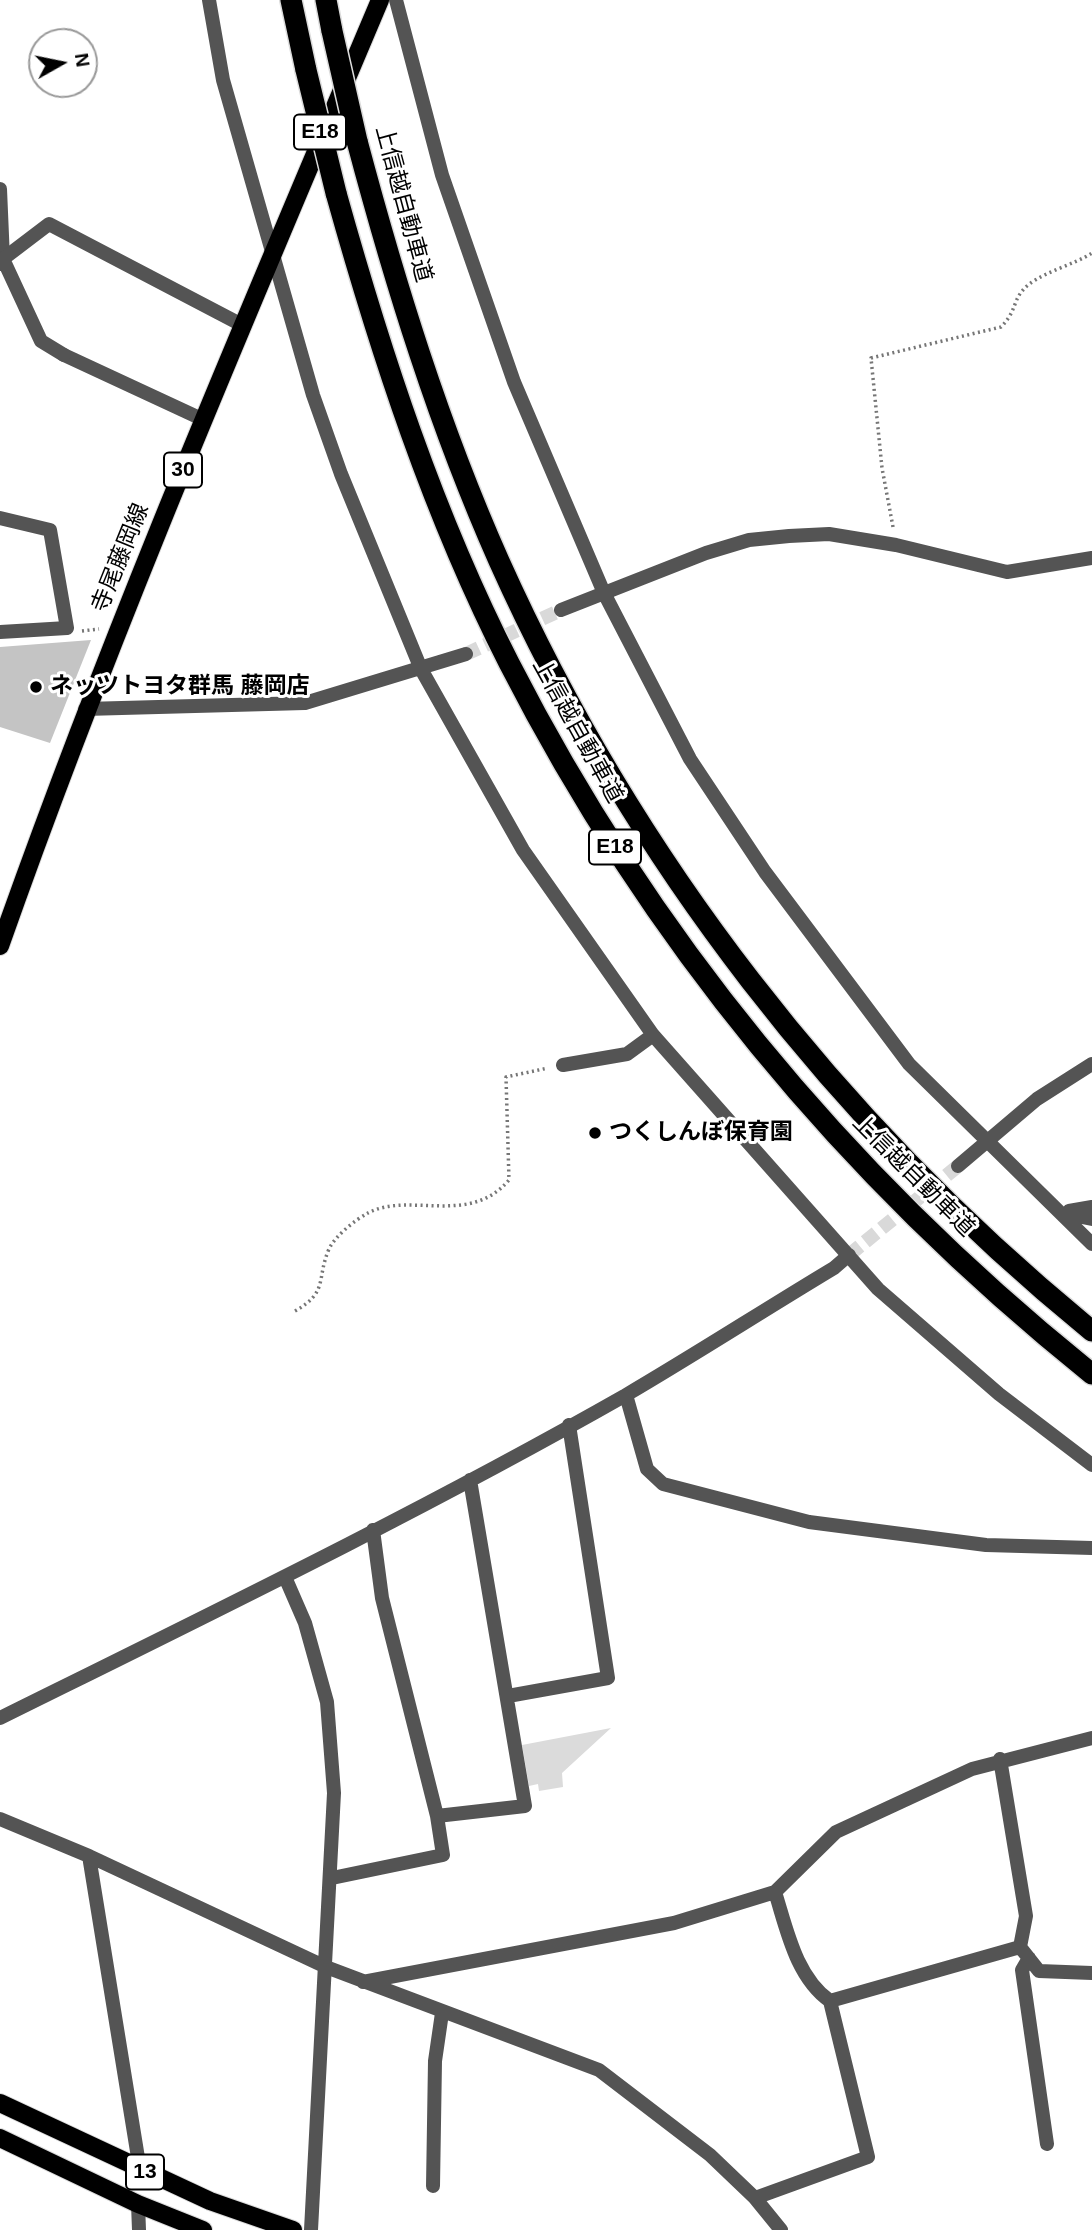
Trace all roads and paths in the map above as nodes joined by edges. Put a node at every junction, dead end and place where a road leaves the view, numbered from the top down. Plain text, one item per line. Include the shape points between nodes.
1 (209, 0) edge
2 (291, 0) edge
3 (326, 0) edge
4 (380, 0) edge
5 (396, 0) edge
6 (0, 189) edge
7 (273, 253) junction
8 (1092, 253) edge
9 (1, 260) edge
10 (242, 325) junction
11 (204, 420) junction
12 (0, 517) edge
13 (896, 545) junction
14 (1092, 558) edge
15 (604, 593) junction
16 (561, 610) tunnel mouth
17 (67, 628) junction
18 (118, 628) junction
19 (0, 632) edge
20 (466, 654) tunnel mouth
21 (421, 670) junction
22 (85, 709) junction
23 (0, 946) edge
24 (653, 1035) junction
25 (1092, 1064) edge
26 (564, 1065) joint
27 (990, 1141) junction
28 (958, 1166) tunnel mouth
29 (1092, 1207) edge
30 (1060, 1212) junction
31 (1092, 1219) edge
32 (1092, 1244) edge
33 (849, 1255) junction
34 (295, 1311) dead end
35 (1092, 1331) edge
36 (1092, 1374) edge
37 (626, 1395) junction
38 (569, 1425) junction
39 (1092, 1465) edge
40 (470, 1480) junction
41 (373, 1530) junction
42 (1092, 1549) edge
43 (285, 1577) junction
44 (508, 1696) junction
45 (0, 1718) edge
46 (1092, 1738) edge
47 (1000, 1759) junction
48 (437, 1816) junction
49 (0, 1819) edge
50 (89, 1856) junction
51 (332, 1878) junction
52 (775, 1892) junction
53 (1025, 1952) junction
54 (326, 1967) junction
55 (1092, 1973) edge
56 (363, 1982) junction
57 (830, 2001) junction
58 (442, 2013) junction
59 (0, 2103) edge
60 (0, 2138) edge
61 (1047, 2144) dead end
62 (140, 2170) junction
63 (433, 2186) dead end
64 (755, 2198) junction
65 (138, 2204) junction
66 (139, 2230) edge
67 (203, 2230) edge
68 (293, 2230) edge
69 (311, 2230) edge
70 (781, 2230) edge

1 - 7 street via 223,80
2 - 36 highway, 上信越自動車道 / E18, bridge via 336,193 395,388 460,555 508,662 602,827 713,989 837,1138 969,1270
3 - 35 highway, 上信越自動車道 / E18, bridge via 357,141 402,300 461,468 538,643 630,808 739,967 817,1064 927,1182
4 - 7 main road, 寺尾藤岡線 / 30
5 - 15 street via 464,240 519,393
6 - 9 street
7 - 10 main road, 寺尾藤岡線 / 30
7 - 21 street via 313,395 341,474
8 - 13 path via 1022,290 1013,315 1001,327 870,358
9 - 10 street via 49,224
9 - 11 street via 41,341
10 - 11 main road, 寺尾藤岡線 / 30
11 - 18 main road, 寺尾藤岡線 / 30
12 - 17 street via 50,530
13 - 14 street via 1007,572
13 - 15 street via 829,534 749,540
15 - 16 street
15 - 27 street via 690,758 765,872 909,1064
17 - 18 path via 74,632
17 - 19 street
18 - 22 main road, 寺尾藤岡線 / 30
20 - 21 street
21 - 22 street via 387,676 305,703
21 - 24 street via 523,850
22 - 23 main road, 寺尾藤岡線 / 30
24 - 26 street via 627,1054
24 - 33 street
25 - 27 street via 1037,1099
26 - 34 path via 506,1077 509,1180 497,1194 448,1208 391,1206 368,1213 335,1239 328,1251 321,1289 312,1302
27 - 28 street
27 - 30 street
29 - 30 street
30 - 31 street
30 - 32 street
33 - 37 street
33 - 39 street via 888,1298 999,1394
37 - 38 street
37 - 42 street via 647,1469 663,1483 809,1522 986,1545
38 - 40 street
38 - 44 street via 608,1678
40 - 41 street
40 - 44 street
41 - 43 street
41 - 48 street via 382,1598
43 - 45 street
43 - 51 street via 305,1623 327,1702 334,1793
44 - 48 street via 525,1806
46 - 47 street
47 - 52 street via 836,1832
47 - 53 street via 1026,1916
48 - 51 street via 443,1855
49 - 50 street
50 - 54 street
50 - 62 street
51 - 54 street
52 - 56 street via 674,1923
52 - 57 street via 795,1955 815,1991
53 - 55 street via 1040,1971
53 - 57 street
53 - 61 street via 1022,1970
54 - 56 street
54 - 69 street
56 - 58 street
57 - 64 street via 868,2157
58 - 63 street via 435,2061
58 - 64 street via 599,2070 710,2155
59 - 62 main road, 13
60 - 65 main road, 13
62 - 68 main road, 13
64 - 70 street
65 - 66 street
65 - 67 main road, 13

